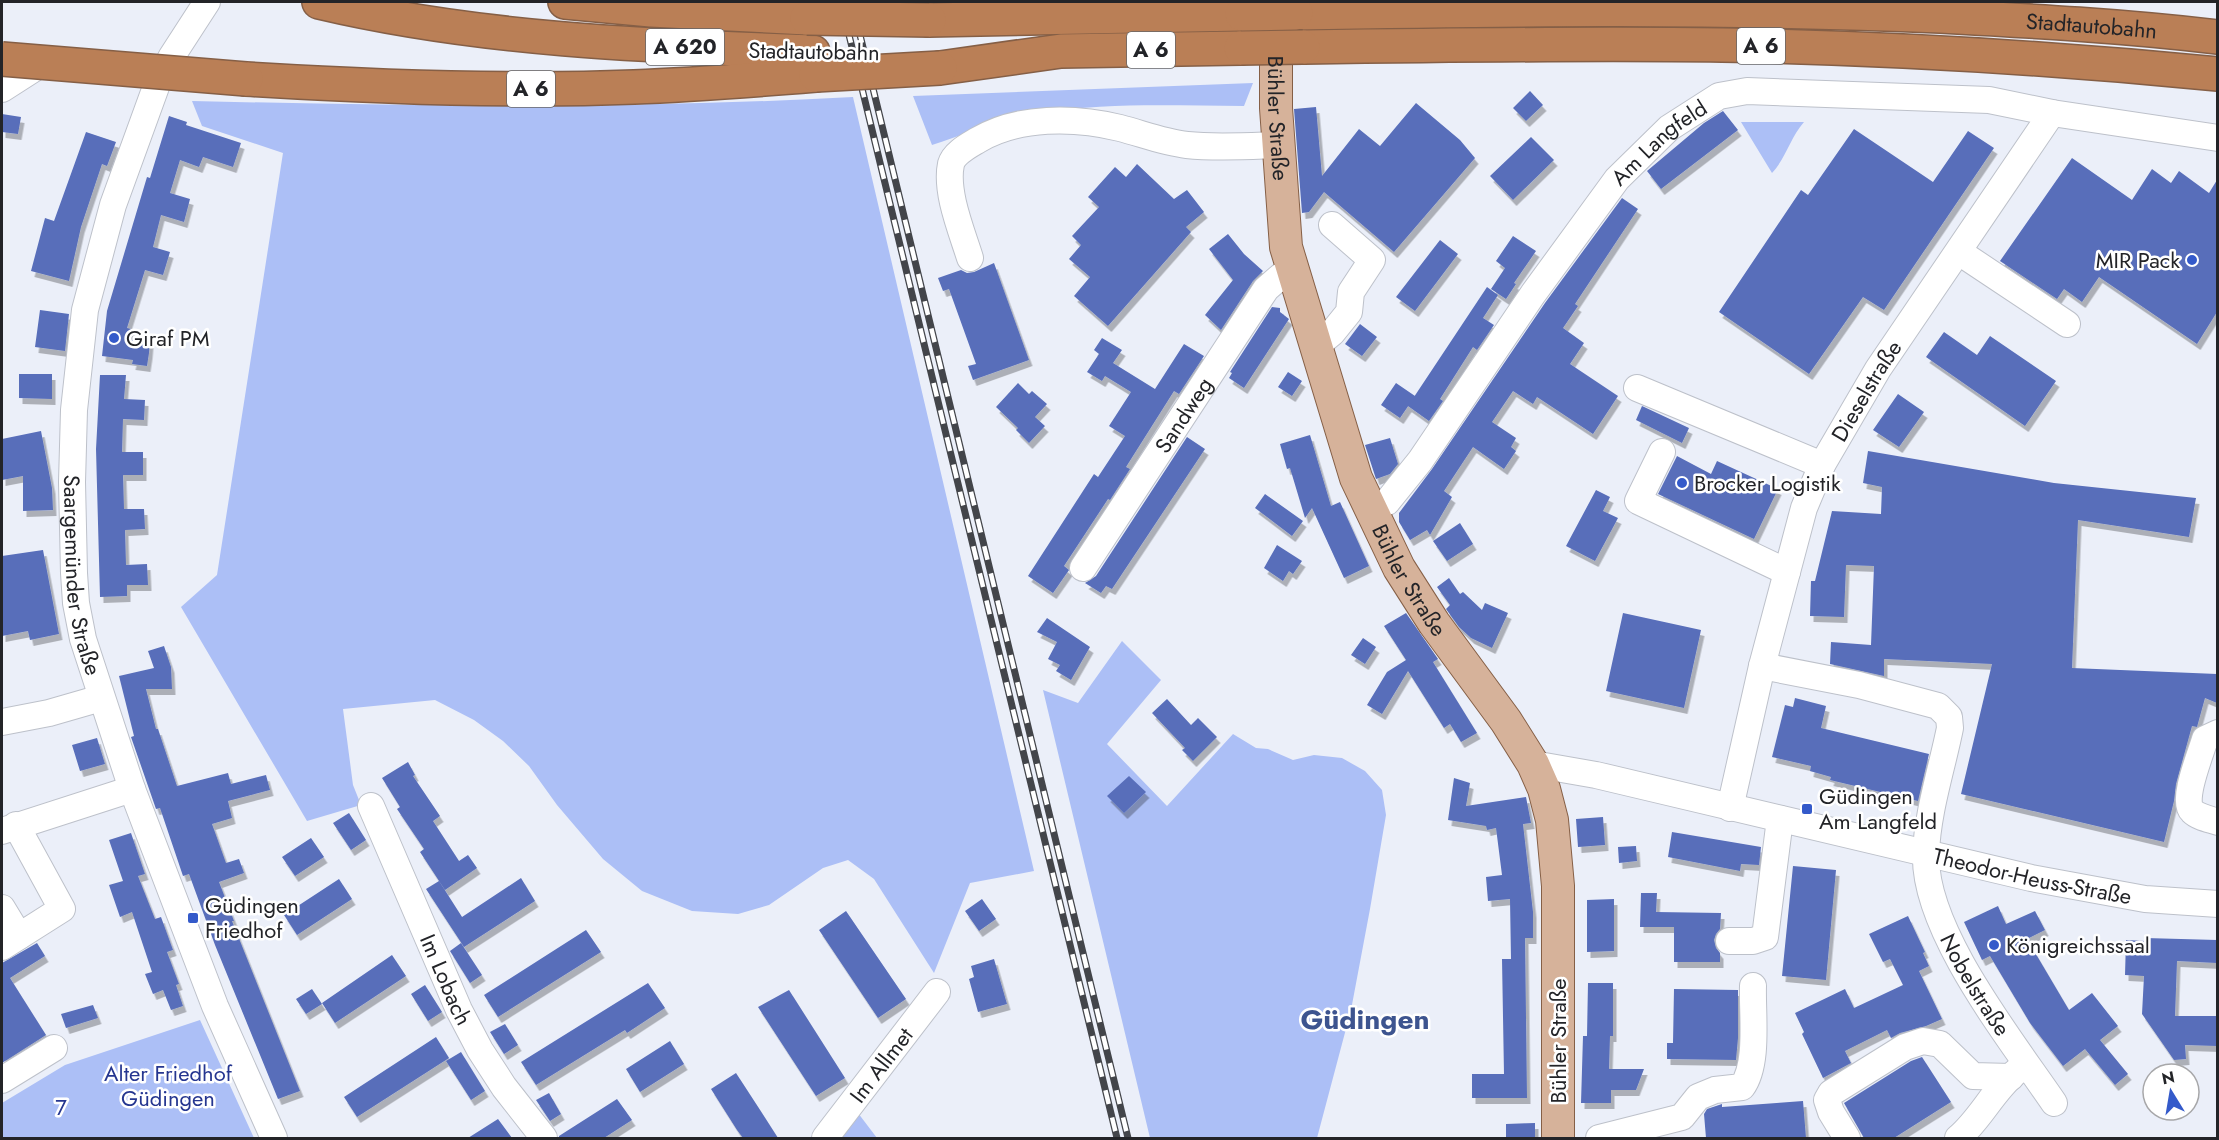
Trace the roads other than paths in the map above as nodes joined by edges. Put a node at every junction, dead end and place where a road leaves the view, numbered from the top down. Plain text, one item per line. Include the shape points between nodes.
1 (207, 2) edge
2 (319, 2) edge
3 (564, 2) edge
4 (1286, 7) edge
5 (2217, 37) edge
6 (1060, 51) joint
7 (172, 56) junction
8 (2, 59) edge
9 (814, 63) junction
10 (2217, 74) edge
11 (2, 89) edge
12 (2052, 113) junction
13 (2217, 138) edge
14 (1278, 146) junction
15 (1332, 225) dead end
16 (1959, 252) junction
17 (970, 258) dead end
18 (1293, 272) junction
19 (2067, 324) dead end
20 (1315, 347) junction
21 (1636, 388) dead end
22 (1662, 452) dead end
23 (1822, 465) junction
24 (1370, 509) junction
25 (1083, 568) dead end
26 (1787, 572) junction
27 (1762, 666) junction
28 (101, 698) junction
29 (2, 722) edge
30 (2217, 733) edge
31 (1533, 764) junction
32 (132, 789) junction
33 (371, 806) dead end
34 (1730, 808) junction
35 (1780, 819) junction
36 (2217, 822) edge
37 (9, 828) edge
38 (1926, 853) junction
39 (2217, 904) edge
40 (2, 908) edge
41 (10, 941) edge
42 (1729, 941) dead end
43 (1753, 986) dead end
44 (937, 992) dead end
45 (54, 1048) dead end
46 (2019, 1070) junction
47 (2, 1080) edge
48 (2054, 1103) dead end
49 (1683, 1128) edge
50 (274, 1138) edge
51 (544, 1138) edge
52 (825, 1138) edge
53 (1558, 1138) edge
54 (1599, 1138) edge
55 (1847, 1138) edge
56 (1958, 1138) edge

1 - 7 street, Saargemünder Straße
2 - 9 highway, Stadtautobahn / A 620 via 430,23 519,34 676,46
3 - 4 highway, Stadtautobahn / A 620, bridge via 673,12 929,20 1242,14
4 - 5 highway, Stadtautobahn / A 620 via 1734,9 2026,20
4 - 14 main road, Bühler Straße via 1276,108
6 - 9 highway, Stadtautobahn / A 620 via 938,60
6 - 10 highway, A 6, bridge via 1600,44 1746,46 1998,56
7 - 11 street via 42,64
7 - 28 street, Saargemünder Straße via 113,205 85,310 78,361 72,482 76,603
8 - 9 highway, A 6, bridge via 246,79 535,89 634,87
12 - 13 street, Am Langfeld
12 - 16 street, Dieselstraße
12 - 24 street, Am Langfeld via 1989,100 1925,96 1747,91 1713,99 1669,128 1617,179 1533,294 1420,461 1387,502
14 - 17 street via 1190,145 1075,122 1003,128 971,144 951,163 954,208
14 - 18 main road, Bühler Straße via 1286,247
15 - 20 street via 1372,260 1352,292 1349,312
16 - 19 street
16 - 23 street, Dieselstraße via 1878,369
18 - 20 main road, Bühler Straße
18 - 25 street, Sandweg via 1281,276 1266,289
20 - 24 main road, Bühler Straße via 1356,478
21 - 23 street
22 - 26 street via 1638,501
23 - 26 street, Dieselstraße via 1804,508
24 - 31 main road, Bühler Straße via 1399,568 1434,623
26 - 27 street, Dieselstraße
27 - 34 street, Dieselstraße
27 - 38 street, Nobelstraße via 1938,706 1948,717 1950,728
28 - 29 street via 49,714
28 - 32 street, Saargemünder Straße
30 - 36 street via 2205,739 2187,800 2190,810
31 - 34 street, Theodor-Heuss-Straße
31 - 53 main road, Bühler Straße via 1552,820 1556,862
32 - 37 street
32 - 50 street, Saargemünder Straße via 215,1006
33 - 51 street, Im Lobach via 459,1010 497,1078
34 - 35 street, Theodor-Heuss-Straße
35 - 38 street, Theodor-Heuss-Straße
35 - 42 street via 1765,937
37 - 41 street via 62,909
38 - 39 street, Theodor-Heuss-Straße via 2121,895
38 - 46 street, Nobelstraße via 1926,876 1937,914
40 - 41 street
43 - 49 street via 1749,1078 1742,1088 1715,1090 1698,1097
44 - 52 street, Im Allmet
45 - 47 street
46 - 48 street, Nobelstraße
46 - 55 street via 1973,1076 1940,1044 1914,1044 1831,1093 1827,1100 1831,1112
46 - 56 street
49 - 54 street

